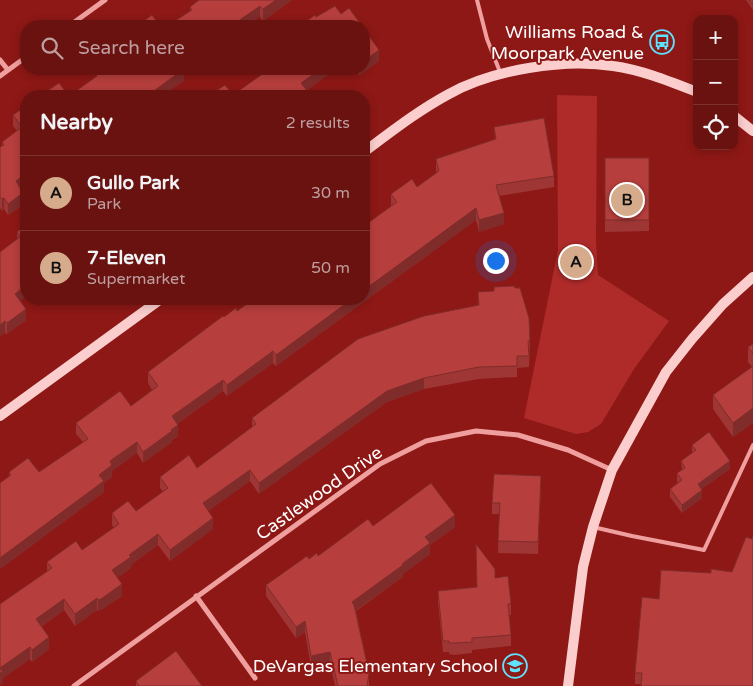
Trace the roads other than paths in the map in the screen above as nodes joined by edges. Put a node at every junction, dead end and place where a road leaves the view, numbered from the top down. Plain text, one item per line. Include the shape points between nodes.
1 (105, 0) edge
2 (477, 0) edge
3 (77, 20) edge
4 (0, 60) edge
5 (20, 61) edge
6 (8, 70) junction
7 (501, 74) junction
8 (0, 76) edge
9 (693, 90) edge
10 (738, 119) edge
11 (753, 131) edge
12 (370, 148) edge
13 (753, 277) edge
14 (153, 305) edge
15 (0, 416) edge
16 (753, 445) edge
17 (612, 470) junction
18 (593, 527) junction
19 (196, 596) junction
20 (255, 678) dead end
21 (74, 686) edge
22 (568, 686) edge

1 - 3 street
2 - 7 lane via 487,39
4 - 6 street
5 - 6 street
6 - 8 street
7 - 9 street via 534,67 612,65 653,75
7 - 12 street via 450,93
10 - 11 street
13 - 17 street via 722,304 666,372
14 - 15 street
16 - 18 lane via 704,550
17 - 18 street
17 - 19 street, Castlewood Drive via 568,450 518,435 476,431 426,440 380,464
18 - 22 street via 583,567
19 - 20 street
19 - 21 street, Castlewood Drive

